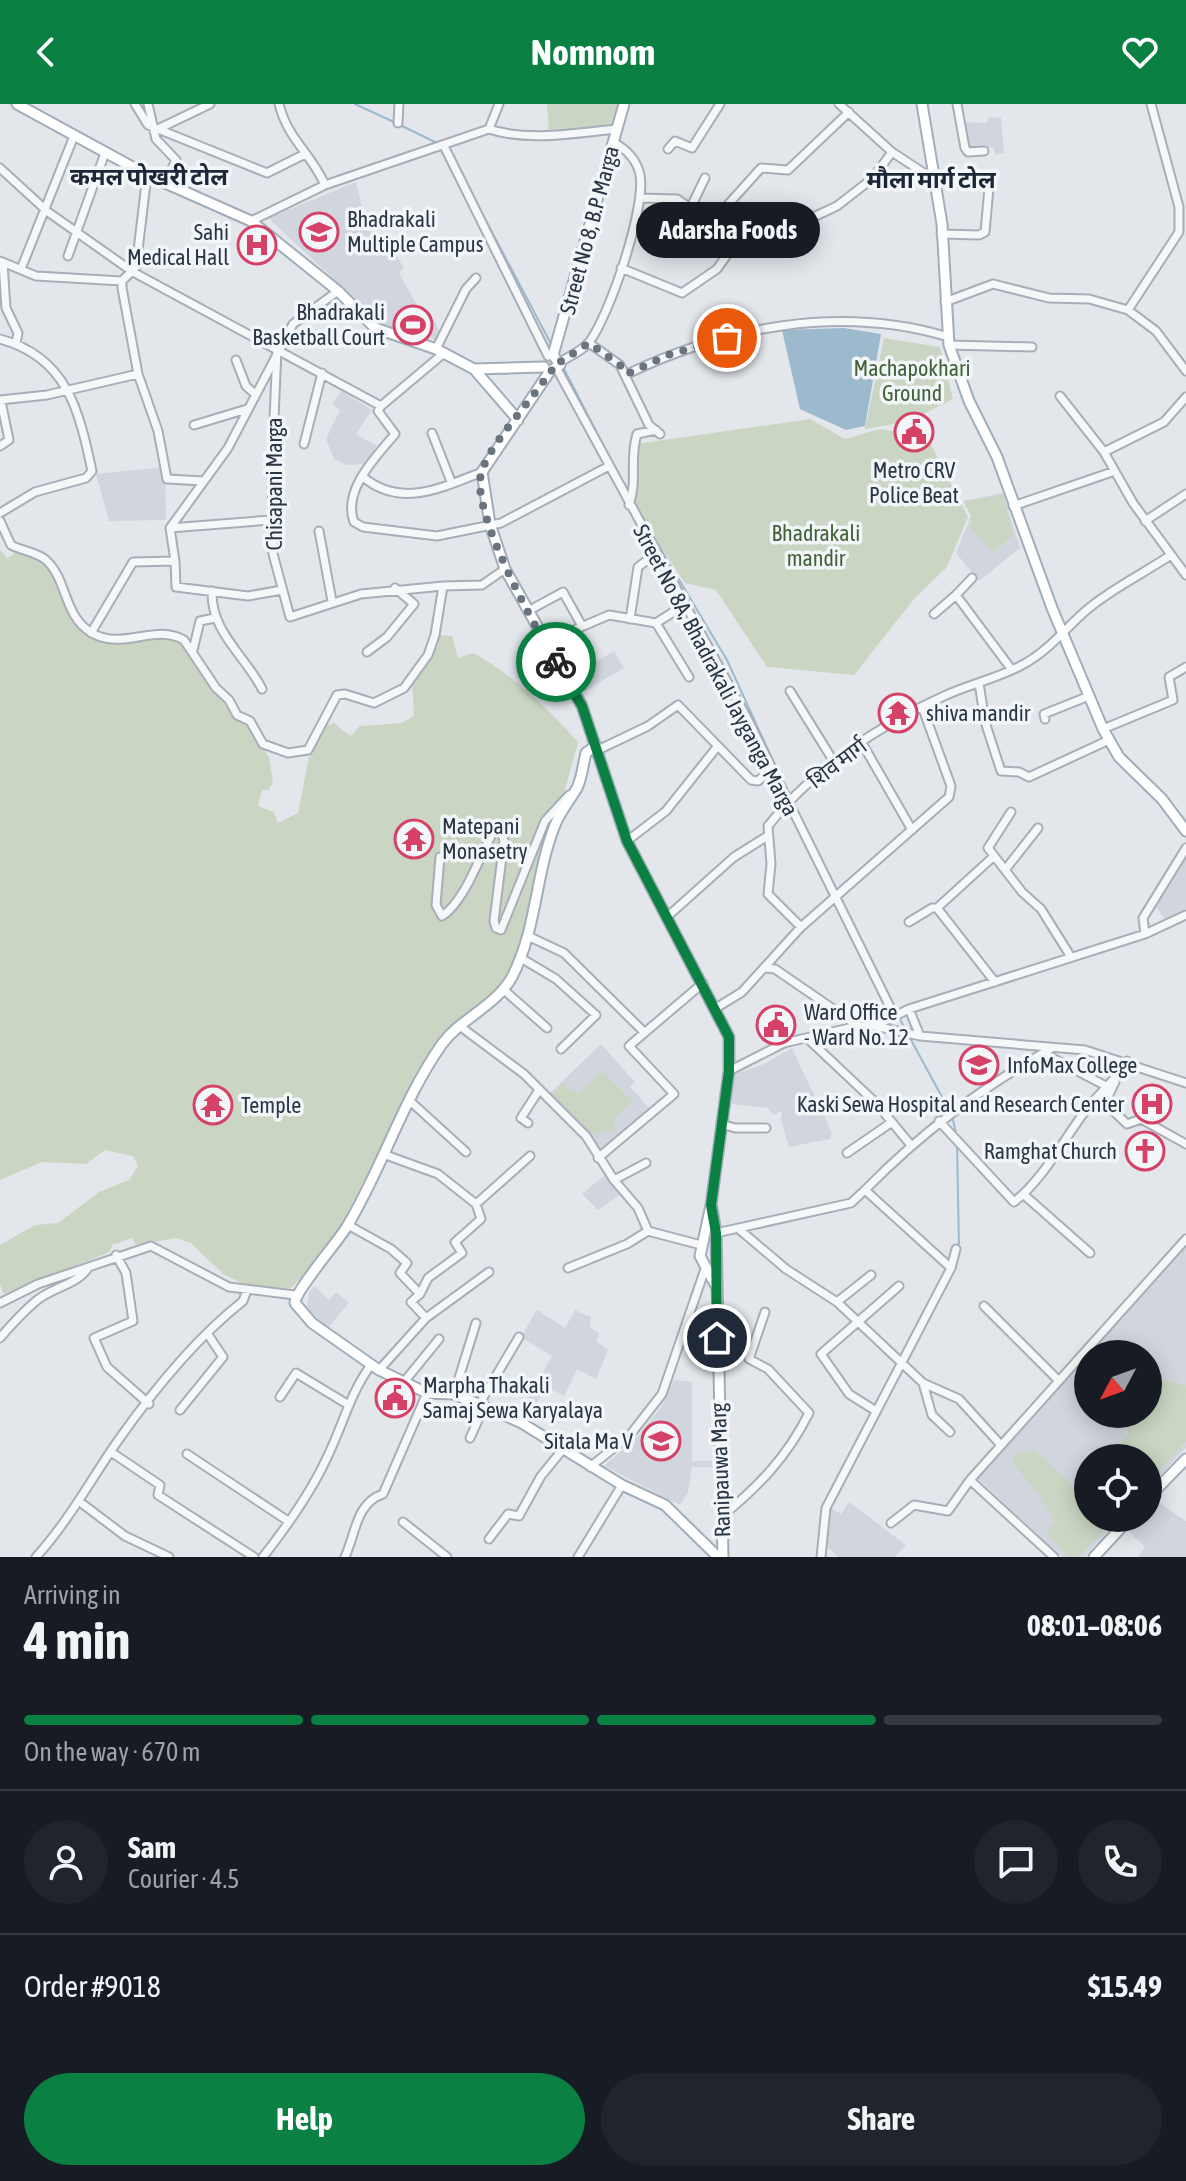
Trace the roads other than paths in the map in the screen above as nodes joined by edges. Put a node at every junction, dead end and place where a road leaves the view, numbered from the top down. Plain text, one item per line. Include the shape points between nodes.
1 (17, 104) edge
2 (135, 104) edge
3 (148, 104) edge
4 (210, 104) edge
5 (279, 104) edge
6 (399, 104) edge
7 (489, 104) edge
8 (499, 104) edge
9 (624, 104) edge
10 (720, 104) edge
11 (839, 104) edge
12 (922, 104) edge
13 (957, 104) edge
14 (1151, 104) edge
15 (849, 112) junction
16 (493, 116) junction
17 (398, 123) dead end
18 (154, 128) junction
19 (489, 129) junction
20 (616, 129) junction
21 (74, 136) junction
22 (613, 142) junction
23 (444, 146) junction
24 (668, 149) dead end
25 (984, 151) dead end
26 (892, 152) junction
27 (105, 153) junction
28 (305, 154) junction
29 (0, 168) edge
30 (147, 175) junction
31 (705, 178) dead end
32 (933, 179) junction
33 (165, 183) junction
34 (325, 185) junction
35 (989, 188) dead end
36 (640, 198) junction
37 (43, 206) junction
38 (691, 207) junction
39 (715, 219) junction
40 (251, 221) junction
41 (78, 231) junction
42 (744, 231) junction
43 (941, 234) junction
44 (68, 256) dead end
45 (2, 262) edge
46 (621, 268) junction
47 (21, 269) junction
48 (133, 272) junction
49 (476, 278) dead end
50 (122, 281) junction
51 (338, 291) junction
52 (945, 302) junction
53 (1128, 310) junction
54 (0, 339) edge
55 (947, 340) junction
56 (16, 343) junction
57 (589, 343) junction
58 (1032, 347) dead end
59 (277, 349) junction
60 (440, 351) junction
61 (236, 360) dead end
62 (552, 363) junction
63 (474, 369) junction
64 (1186, 371) edge
65 (322, 373) junction
66 (138, 374) junction
67 (627, 374) junction
68 (70, 388) junction
69 (255, 394) junction
70 (1060, 396) dead end
71 (1186, 397) edge
72 (1, 400) edge
73 (381, 406) junction
74 (247, 409) junction
75 (518, 420) junction
76 (194, 425) dead end
77 (432, 433) dead end
78 (304, 444) dead end
79 (0, 446) edge
80 (1104, 452) junction
81 (609, 466) junction
82 (482, 472) junction
83 (1112, 472) junction
84 (362, 476) junction
85 (204, 481) junction
86 (452, 484) junction
87 (1186, 494) edge
88 (629, 506) junction
89 (1013, 506) junction
90 (0, 513) edge
91 (271, 520) junction
92 (0, 521) edge
93 (1145, 521) junction
94 (490, 524) junction
95 (170, 528) junction
96 (319, 531) dead end
97 (655, 554) junction
98 (1171, 555) junction
99 (175, 561) junction
100 (505, 569) junction
101 (1186, 575) edge
102 (972, 578) dead end
103 (443, 586) junction
104 (395, 588) junction
105 (282, 590) junction
106 (212, 591) junction
107 (956, 595) junction
108 (332, 601) junction
109 (686, 604) junction
110 (528, 611) junction
111 (934, 614) dead end
112 (215, 618) junction
113 (630, 619) junction
114 (656, 623) junction
115 (582, 626) junction
116 (91, 633) junction
117 (1065, 633) junction
118 (544, 643) junction
119 (193, 650) junction
120 (367, 652) dead end
121 (1186, 667) edge
122 (1012, 670) junction
123 (689, 677) dead end
124 (979, 683) junction
125 (262, 689) dead end
126 (790, 691) dead end
127 (1089, 696) junction
128 (923, 709) junction
129 (1045, 719) dead end
130 (1103, 729) junction
131 (1109, 740) junction
132 (862, 743) junction
133 (717, 747) junction
134 (597, 748) junction
135 (834, 762) junction
136 (771, 770) junction
137 (579, 785) junction
138 (787, 801) junction
139 (1011, 812) dead end
140 (1038, 828) dead end
141 (912, 830) junction
142 (1186, 831) edge
143 (766, 837) junction
144 (627, 841) junction
145 (1186, 848) edge
146 (440, 857) dead end
147 (993, 857) junction
148 (1005, 870) junction
149 (834, 899) junction
150 (937, 908) junction
151 (1186, 915) edge
152 (668, 916) junction
153 (909, 922) dead end
154 (801, 927) junction
155 (1145, 934) junction
156 (530, 937) junction
157 (1071, 957) junction
158 (521, 958) junction
159 (766, 968) junction
160 (995, 982) junction
161 (703, 983) junction
162 (504, 990) junction
163 (716, 1008) junction
164 (909, 1009) junction
165 (894, 1015) junction
166 (858, 1026) junction
167 (875, 1026) junction
168 (461, 1027) junction
169 (547, 1028) dead end
170 (644, 1032) junction
171 (920, 1036) junction
172 (807, 1038) junction
173 (1052, 1048) junction
174 (561, 1049) dead end
175 (1043, 1053) junction
176 (1127, 1061) junction
177 (729, 1071) junction
178 (1116, 1080) junction
179 (1186, 1083) edge
180 (1106, 1086) junction
181 (539, 1090) junction
182 (410, 1101) junction
183 (939, 1121) junction
184 (892, 1122) junction
185 (528, 1123) dead end
186 (721, 1124) junction
187 (766, 1128) dead end
188 (910, 1144) junction
189 (1186, 1144) edge
190 (466, 1152) dead end
191 (847, 1153) dead end
192 (383, 1154) junction
193 (530, 1156) dead end
194 (598, 1158) junction
195 (646, 1163) dead end
196 (614, 1180) junction
197 (865, 1190) junction
198 (1023, 1194) junction
199 (476, 1204) junction
200 (711, 1205) junction
201 (348, 1225) junction
202 (740, 1230) junction
203 (648, 1231) junction
204 (716, 1233) junction
205 (1186, 1239) edge
206 (701, 1245) junction
207 (956, 1249) dead end
208 (1090, 1253) dead end
209 (116, 1255) junction
210 (89, 1266) junction
211 (568, 1268) dead end
212 (951, 1268) junction
213 (705, 1269) junction
214 (489, 1272) dead end
215 (871, 1275) dead end
216 (716, 1286) junction
217 (899, 1286) dead end
218 (247, 1290) junction
219 (420, 1294) junction
220 (295, 1295) junction
221 (837, 1302) junction
222 (0, 1303) edge
223 (984, 1306) dead end
224 (765, 1312) dead end
225 (426, 1318) junction
226 (857, 1320) junction
227 (476, 1323) dead end
228 (207, 1333) junction
229 (519, 1337) dead end
230 (0, 1338) edge
231 (439, 1339) dead end
232 (901, 1364) junction
233 (375, 1368) junction
234 (1057, 1379) junction
235 (404, 1382) junction
236 (923, 1383) junction
237 (427, 1393) junction
238 (454, 1394) junction
239 (280, 1397) dead end
240 (149, 1404) junction
241 (347, 1404) junction
242 (482, 1404) junction
243 (180, 1410) dead end
244 (876, 1411) junction
245 (950, 1432) dead end
246 (470, 1438) dead end
247 (1000, 1444) junction
248 (564, 1448) junction
249 (111, 1452) junction
250 (187, 1454) dead end
251 (1186, 1459) edge
252 (590, 1467) junction
253 (970, 1480) junction
254 (1162, 1484) edge
255 (622, 1485) junction
256 (80, 1502) junction
257 (721, 1518) junction
258 (288, 1521) junction
259 (403, 1522) dead end
260 (891, 1523) dead end
261 (1117, 1532) edge
262 (489, 1539) dead end
263 (36, 1557) edge
264 (169, 1557) edge
265 (254, 1557) edge
266 (263, 1557) edge
267 (345, 1557) edge
268 (447, 1557) edge
269 (578, 1557) edge
270 (720, 1557) edge
271 (821, 1557) edge
272 (1054, 1557) edge
273 (1094, 1557) edge

1 - 21 main road
2 - 18 street
3 - 18 street
4 - 18 street
5 - 28 street via 287,130
6 - 17 street
7 - 16 street
8 - 16 street
9 - 20 main road, Street No 8, B.P Marga
10 - 24 street via 694,146 675,141
11 - 15 street
12 - 32 main road
13 - 25 street via 965,148
14 - 53 street via 1179,207 1179,232
15 - 26 street
15 - 39 street via 788,170 761,168
16 - 19 street
18 - 28 street via 267,173
18 - 33 street via 156,139 176,160
19 - 20 street via 544,135
19 - 23 street
20 - 22 main road, Street No 8, B.P Marga
21 - 27 main road
21 - 37 street
22 - 36 street via 638,167
22 - 62 main road, Street No 8, B.P Marga
23 - 34 street
23 - 62 street, Street No 8A, Bhadrakali Jayganga Marga
26 - 32 street
26 - 42 street via 873,178 837,206 758,243
27 - 30 main road
27 - 41 street
28 - 34 street
29 - 37 street
30 - 33 main road
30 - 48 street
31 - 38 street
32 - 43 main road
33 - 40 main road
34 - 40 street
35 - 43 street via 985,232
36 - 38 street via 677,199
36 - 46 street
37 - 41 street
37 - 47 street
38 - 39 street
39 - 42 street
40 - 51 main road
41 - 44 street
41 - 48 street
42 - 46 street via 717,269 682,293
43 - 52 main road
45 - 47 street
45 - 56 street
46 - 57 street
47 - 50 street via 36,276
48 - 50 street
48 - 59 street
49 - 60 street via 466,289
50 - 66 street
51 - 59 street via 293,324
51 - 60 main road via 375,328
52 - 53 street via 993,284
52 - 55 main road
53 - 64 street via 1156,331
54 - 56 street
55 - 58 street
55 - 67 street via 866,321 788,324 668,355
55 - 89 main road
56 - 68 street via 40,356
57 - 62 street
57 - 67 street
59 - 65 street
59 - 69 street
59 - 91 street, Chisapani Marga
60 - 63 main road
60 - 73 street
61 - 69 street
62 - 63 main road
62 - 75 main road, Street No 8, B.P Marga
62 - 81 street, Street No 8A, Bhadrakali Jayganga Marga
63 - 75 main road
65 - 73 street
65 - 78 street
66 - 68 street
66 - 85 street via 158,431 167,479
67 - 88 street via 649,425 658,432 637,434
68 - 72 street
68 - 90 street via 90,475 35,492
69 - 74 street
70 - 80 street
71 - 80 street via 1164,422
72 - 79 street via 9,440
73 - 84 street via 378,411 395,434
74 - 76 street
74 - 85 street
75 - 82 main road, Street No 8, B.P Marga
77 - 86 street
80 - 83 street
81 - 88 street, Street No 8A, Bhadrakali Jayganga Marga
81 - 94 street
82 - 86 street
82 - 94 main road
83 - 89 street
83 - 93 street
84 - 86 street via 376,488 419,496
84 - 94 street via 352,516 363,527 437,536
85 - 95 street
87 - 93 street
88 - 97 street, Street No 8A, Bhadrakali Jayganga Marga
89 - 117 main road
91 - 95 street
91 - 105 street, Chisapani Marga
92 - 116 street via 8,542 48,561 69,610
93 - 98 street
94 - 100 main road
95 - 99 street
96 - 108 street
97 - 109 street, Street No 8A, Bhadrakali Jayganga Marga
97 - 113 street via 638,567
98 - 101 street
98 - 117 street, शिव मार्ग via 1092,606
99 - 106 street via 176,587
99 - 116 street via 133,562
100 - 103 street via 482,585
100 - 110 main road
102 - 107 street
103 - 104 street
103 - 119 street via 432,646 404,688 374,703 345,694 334,697 304,753 263,744 250,721 237,715 216,688
104 - 108 street
104 - 120 street via 414,604
105 - 106 street via 248,596
105 - 108 street, Chisapani Marga via 290,617
106 - 112 street
107 - 111 street
107 - 122 street
109 - 114 street
109 - 136 street, Street No 8A, Bhadrakali Jayganga Marga
110 - 115 street via 563,592
110 - 118 main road
112 - 119 street via 200,621
112 - 125 street
113 - 114 street
113 - 115 street via 609,615
114 - 123 street
115 - 118 street
116 - 119 street via 119,642 178,636
117 - 122 street, शिव मार्ग
117 - 127 main road
118 - 134 main road via 582,706
121 - 130 street via 1169,677 1173,700
122 - 124 street, शिव मार्ग
124 - 128 street, शिव मार्ग
124 - 131 street via 996,763 1005,772 1029,777
126 - 135 street
127 - 129 street via 1044,714
127 - 130 main road
128 - 132 street, शिव मार्ग
128 - 141 street via 951,792
130 - 131 main road
131 - 142 main road
132 - 135 street, शिव मार्ग
132 - 141 street
133 - 134 street via 678,705 648,726
133 - 136 street via 755,782
133 - 144 street via 666,811
134 - 137 main road via 586,753
134 - 144 main road
135 - 138 street, शिव मार्ग
136 - 138 street, Street No 8A, Bhadrakali Jayganga Marga
137 - 146 street via 545,821 501,930 494,921 504,841 500,825 491,833 466,890 442,916 436,905
137 - 156 main road via 556,824
138 - 143 street, शिव मार्ग
138 - 149 street, Street No 8A, Bhadrakali Jayganga Marga
139 - 147 street via 989,845
140 - 148 street
141 - 149 street
143 - 152 street via 734,857
143 - 154 street via 771,864 768,894
144 - 152 main road
145 - 155 street via 1143,918
147 - 148 street
147 - 150 street
148 - 157 street via 1041,909
149 - 154 street
149 - 165 street, Street No 8A, Bhadrakali Jayganga Marga
150 - 153 street
150 - 160 street
151 - 155 street
152 - 161 main road
154 - 159 street
155 - 157 street
156 - 158 main road
156 - 170 street via 564,953
157 - 160 street
158 - 162 main road
158 - 174 street via 556,979 596,1015
159 - 163 street
159 - 166 street
160 - 164 street
161 - 163 main road
161 - 170 street
162 - 168 main road
162 - 169 street
163 - 177 main road via 729,1037
164 - 165 street
164 - 171 street
165 - 167 street
166 - 167 street
166 - 172 street
167 - 171 street
168 - 181 street
168 - 182 main road via 445,1040
170 - 194 street via 629,1046 674,1094
171 - 173 street
172 - 177 street via 784,1043
172 - 184 street
173 - 175 street
173 - 176 street
175 - 180 street
175 - 183 street via 989,1083
176 - 178 street
176 - 179 street
177 - 186 main road
178 - 180 street
178 - 189 street via 1105,1103 1108,1109 1127,1124 1141,1119
180 - 198 street
181 - 185 street via 521,1118
181 - 194 street via 586,1136
182 - 190 street
182 - 192 main road
183 - 188 street
183 - 198 street via 1014,1202
184 - 188 street
184 - 191 street
186 - 187 street
186 - 200 main road
188 - 197 street
192 - 199 street via 438,1174
192 - 201 main road
193 - 199 street
194 - 196 street
195 - 196 street
196 - 203 street via 638,1208
197 - 202 street via 851,1203
197 - 212 street
198 - 208 street
199 - 219 street via 481,1219 455,1242 462,1253 428,1278
200 - 204 main road, Ranipauwa Marg
200 - 206 main road
201 - 219 street via 401,1258 407,1265 400,1273
201 - 220 main road
202 - 204 street
202 - 221 street
203 - 206 street
203 - 211 street
204 - 216 main road, Ranipauwa Marg
205 - 234 street
206 - 213 main road
207 - 212 street
209 - 210 street
209 - 218 street via 151,1246 229,1287
209 - 240 street via 126,1273 133,1321 94,1338 107,1367
210 - 222 street
210 - 230 street via 83,1276 37,1300
212 - 232 street
213 - 216 main road
213 - 252 street via 662,1394 630,1435
214 - 225 street
215 - 221 street
216 - 257 main road, Ranipauwa Marg
217 - 226 street
218 - 220 street
218 - 228 street via 243,1301
219 - 225 street via 411,1302
220 - 233 main road via 306,1318
221 - 226 street
223 - 234 street
224 - 257 street via 749,1359 768,1369 809,1413 770,1474
225 - 233 street
226 - 232 street
226 - 244 street via 821,1354 849,1394
227 - 238 street
228 - 240 street via 169,1373
228 - 243 street via 223,1357
229 - 242 street
231 - 235 street
232 - 236 street
232 - 244 street
233 - 235 main road
233 - 241 street
234 - 247 street
235 - 237 main road
236 - 245 street via 932,1415
236 - 247 street via 959,1399
237 - 238 main road
237 - 267 street via 383,1494 369,1499 361,1512
238 - 242 main road
239 - 241 street via 296,1373
240 - 249 street
241 - 258 street via 331,1450
242 - 246 street
242 - 248 main road
244 - 271 street via 826,1508
247 - 253 street
248 - 252 main road
248 - 262 street via 519,1516 508,1514
249 - 256 street
249 - 265 street via 160,1485 158,1495 175,1509
250 - 258 street
251 - 254 main road
252 - 255 main road
253 - 260 street via 948,1511 914,1505
253 - 272 street
255 - 269 street
255 - 270 main road via 665,1505
256 - 263 street
256 - 264 street via 125,1536
257 - 270 main road, Ranipauwa Marg
258 - 266 street
259 - 268 street
261 - 273 main road

